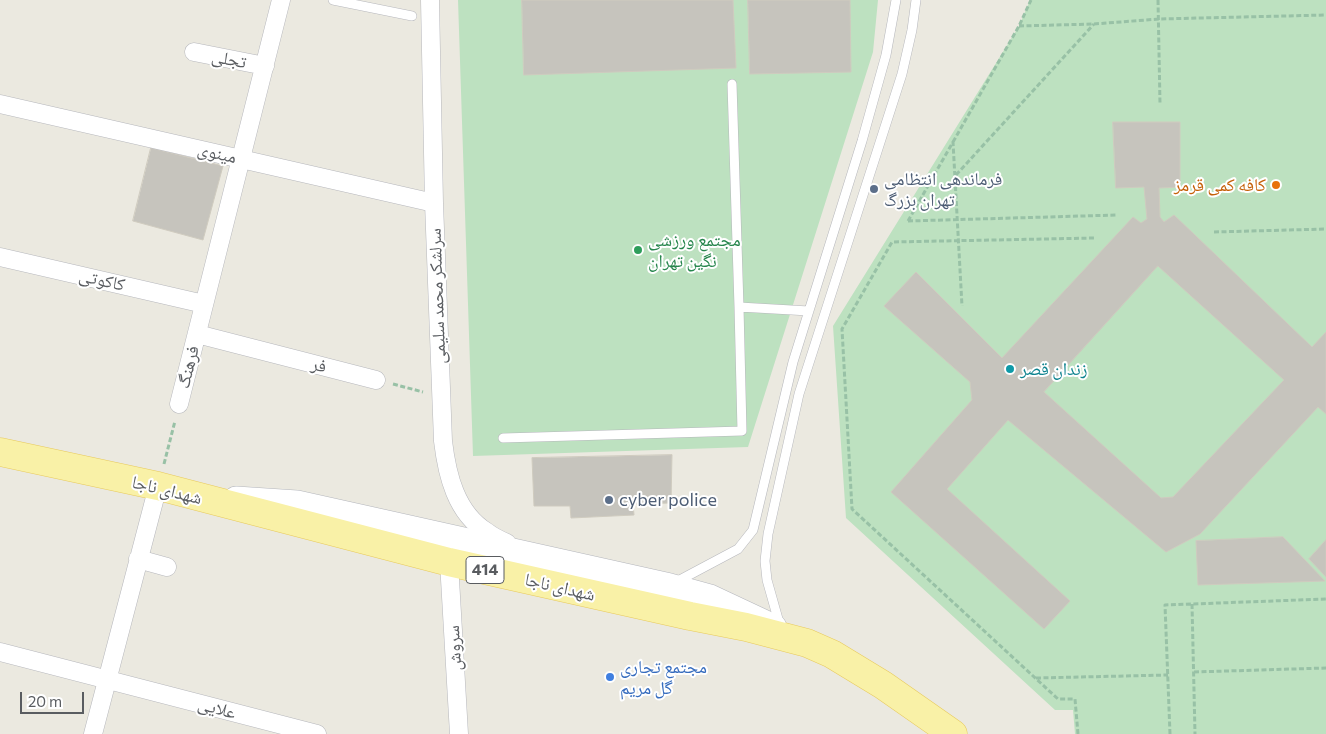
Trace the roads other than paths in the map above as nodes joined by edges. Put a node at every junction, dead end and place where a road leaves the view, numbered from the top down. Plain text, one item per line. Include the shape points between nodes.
1 (282, 0) edge
2 (333, 0) edge
3 (430, 0) edge
4 (896, 0) edge
5 (916, 0) edge
6 (412, 16) dead end
7 (194, 52) dead end
8 (265, 66) junction
9 (732, 84) dead end
10 (0, 104) edge
11 (241, 159) junction
12 (434, 203) junction
13 (0, 257) edge
14 (204, 304) junction
15 (739, 307) junction
16 (809, 311) junction
17 (197, 334) junction
18 (376, 380) road end
19 (179, 404) road end
20 (503, 438) dead end
21 (0, 452) edge
22 (158, 486) junction
23 (189, 495) junction
24 (527, 554) junction
25 (138, 559) junction
26 (449, 562) junction
27 (167, 567) dead end
28 (670, 586) junction
29 (782, 631) junction
30 (806, 643) junction
31 (0, 652) edge
32 (107, 680) junction
33 (954, 733) edge
34 (93, 734) edge
35 (317, 734) edge
36 (459, 734) edge

1 - 8 street, فرهنگ
2 - 6 lane
3 - 12 street, سرلشکر محمد سلیمی
4 - 16 lane via 886,55
5 - 29 lane via 902,74 798,394 768,534 767,580
7 - 8 street, تجلی
8 - 11 street, فرهنگ
9 - 15 lane
10 - 11 street, مینوی
11 - 12 street, مینوی
11 - 14 street, فرهنگ
12 - 24 street, سرلشکر محمد سلیمی via 445,462 459,503 468,516 486,532
13 - 14 street, کاکوتی
14 - 17 street, فرهنگ
15 - 16 lane
15 - 20 lane via 742,432
16 - 28 lane via 793,362 753,530 738,549
17 - 18 street, فر
17 - 19 street, فرهنگ
21 - 22 main road, شهدای ناجا / 414
22 - 23 main road, شهدای ناجا / 414
22 - 25 street
23 - 24 main road via 298,503
23 - 26 main road, شهدای ناجا / 414
24 - 28 main road
25 - 27 street
25 - 32 street
26 - 30 main road, شهدای ناجا / 414 via 746,626
26 - 36 street, سروش
28 - 29 main road via 710,597
29 - 30 main road
30 - 33 main road, شهدای ناجا / 414 via 876,680
31 - 32 street, علایی
32 - 34 street
32 - 35 street, علایی

